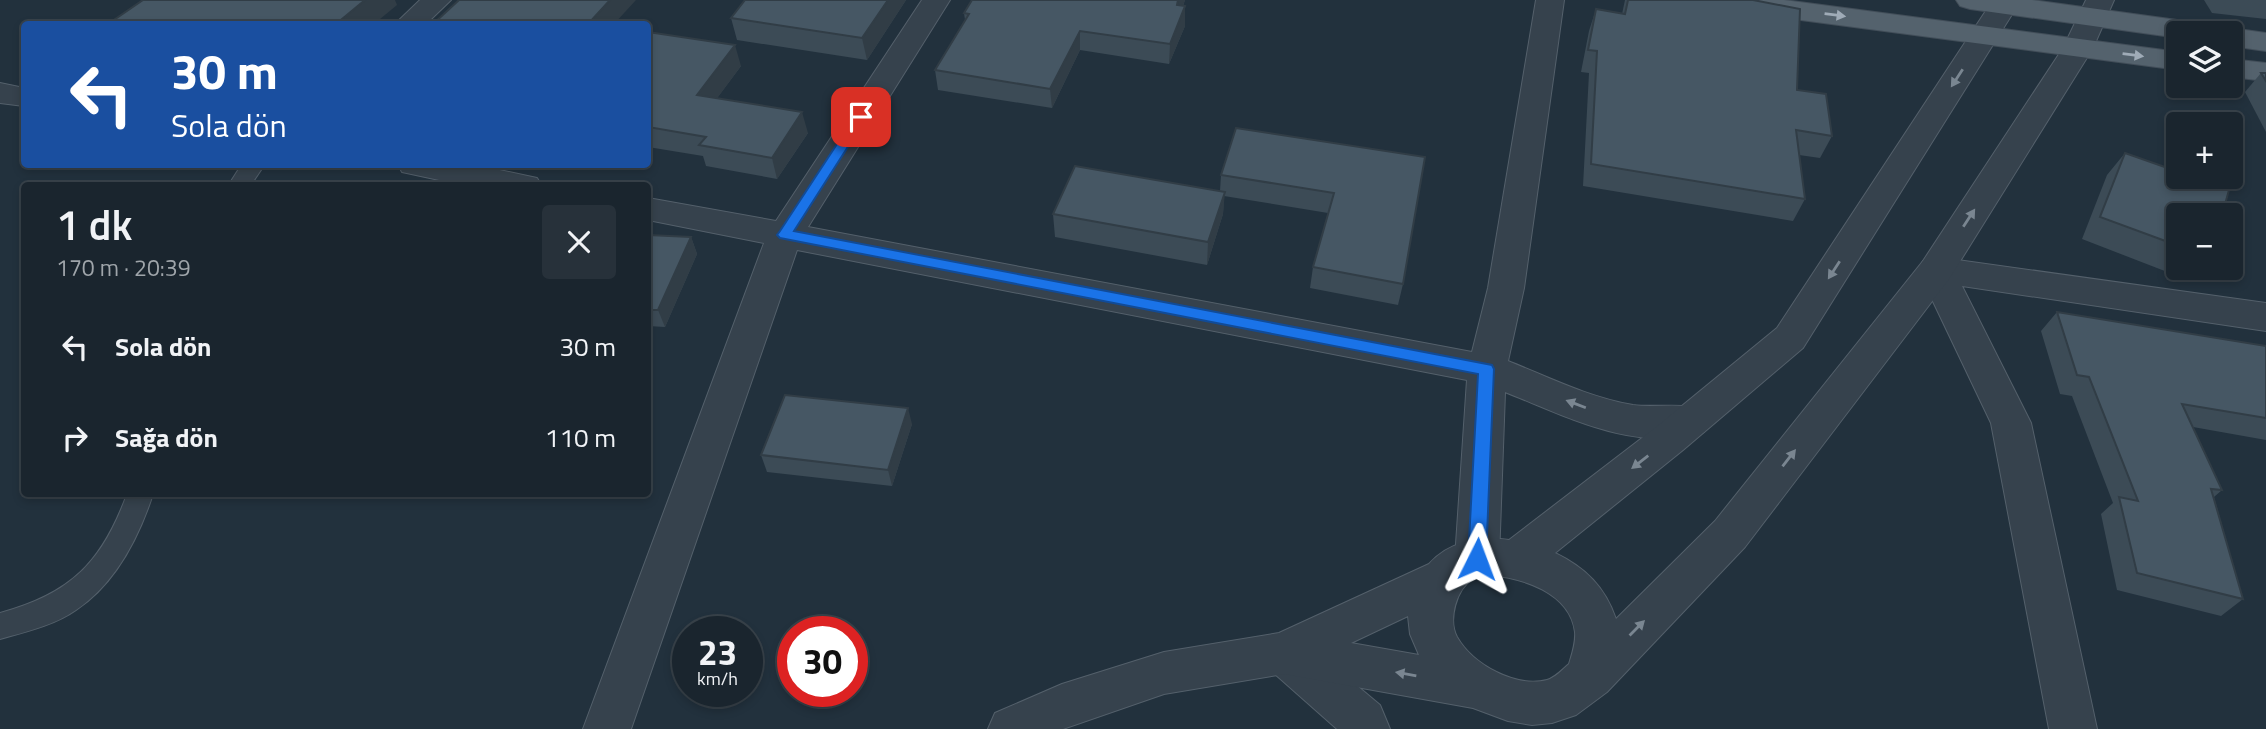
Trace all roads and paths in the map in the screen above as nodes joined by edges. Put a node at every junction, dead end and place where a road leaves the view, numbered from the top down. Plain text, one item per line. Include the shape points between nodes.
1 (437, 0) edge
2 (936, 0) edge
3 (1550, 0) edge
4 (1718, 0) edge
5 (1992, 10) edge
6 (413, 21) edge
7 (2091, 22) edge
8 (2166, 29) edge
9 (2243, 39) edge
10 (2266, 42) edge
11 (2166, 55) edge
12 (2243, 69) edge
13 (2266, 72) edge
14 (0, 93) edge
15 (21, 96) edge
16 (251, 168) edge
17 (434, 168) edge
18 (241, 182) edge
19 (505, 182) edge
20 (651, 210) edge
21 (785, 235) junction
22 (1936, 270) junction
23 (2266, 317) edge
24 (1486, 369) junction
25 (1690, 421) junction
26 (139, 497) edge
27 (1479, 565) junction
28 (0, 626) edge
29 (1284, 653) junction
30 (1590, 677) junction
31 (1473, 685) junction
32 (1517, 716) edge
33 (607, 729) edge
34 (1012, 729) edge
35 (1366, 729) edge
36 (2073, 729) edge

1 - 6 street
2 - 21 street
3 - 24 street via 1506,288
4 -> 5 main road
5 - 7 main road
5 -> 25 street via 1790,338
7 - 8 main road
7 -> 11 main road
22 -> 7 street
9 - 10 main road
12 - 13 main road
14 - 15 street
16 - 18 lane
17 - 19 street
20 - 21 street
21 - 24 street
21 - 33 street
22 - 23 street
30 -> 22 street via 1730,534
22 - 36 street via 2011,423
25 -> 24 street via 1635,421 1600,413
24 - 27 street
25 -> 27 street
26 - 28 lane via 107,562 66,601
27 - 29 street
27 - 30 street via 1546,567 1582,597 1598,630
27 - 31 street via 1430,608 1434,636 1449,664
31 -> 29 street
29 - 34 street via 1164,673 1062,706
29 - 35 street via 1363,721
30 - 32 street via 1559,699
31 - 32 street via 1510,701

